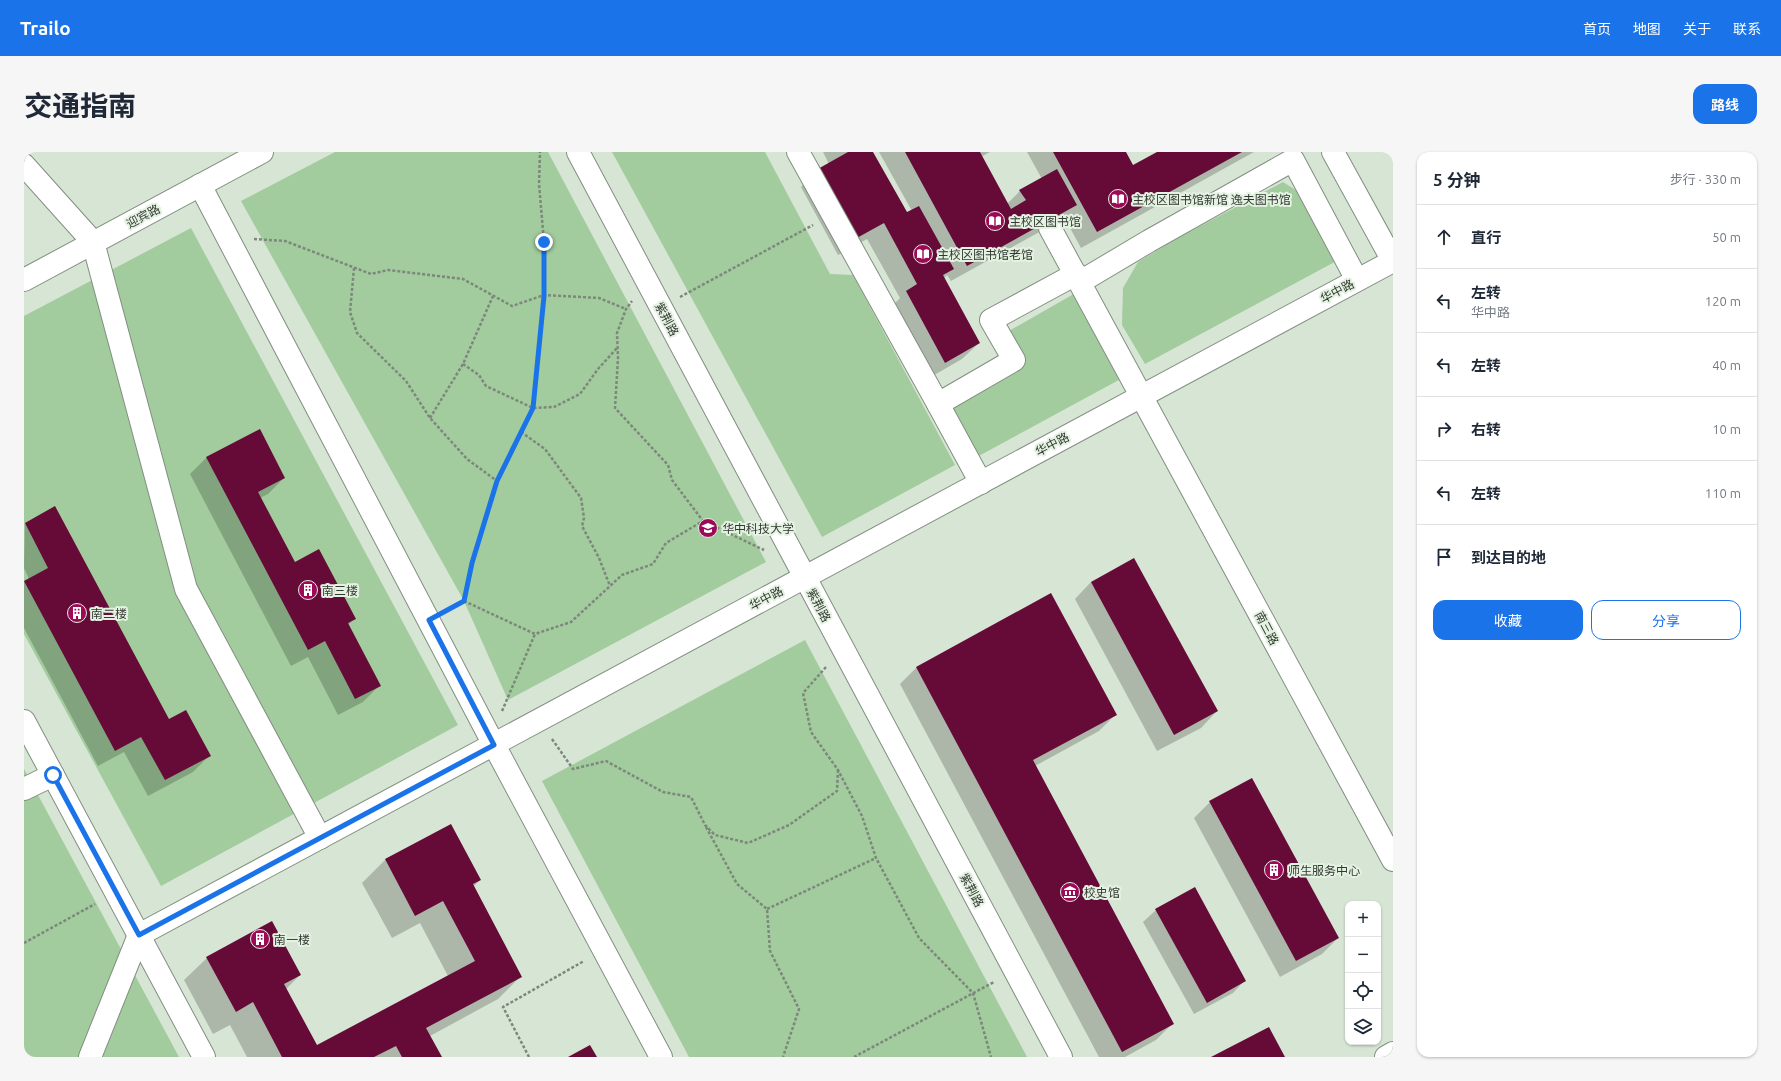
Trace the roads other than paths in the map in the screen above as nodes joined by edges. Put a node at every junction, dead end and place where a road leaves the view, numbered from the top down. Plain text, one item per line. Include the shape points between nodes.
1 (262, 152) edge
2 (578, 152) edge
3 (798, 152) edge
4 (1333, 152) edge
5 (1300, 156) edge
6 (24, 165) edge
7 (200, 185) junction
8 (1050, 228) dead end
9 (93, 242) junction
10 (1393, 261) edge
11 (1078, 278) junction
12 (24, 280) edge
13 (1357, 280) junction
14 (1142, 396) junction
15 (938, 404) junction
16 (981, 483) junction
17 (805, 577) junction
18 (24, 721) edge
19 (492, 741) junction
20 (53, 775) junction
21 (24, 789) edge
22 (320, 838) junction
23 (1393, 860) edge
24 (139, 935) junction
25 (1393, 1053) edge
26 (90, 1057) edge
27 (204, 1057) edge
28 (661, 1057) edge
29 (1061, 1057) edge
30 (1386, 1057) edge

1 - 7 street, 迎宾路
2 - 17 street, 紫荆路
3 - 15 street
4 - 10 street
5 - 11 street
5 - 13 street
6 - 9 street
7 - 9 street, 迎宾路
7 - 19 street
8 - 11 street, 南三路
9 - 12 street, 迎宾路
9 - 22 street via 186,589
10 - 13 street, 华中路
11 - 14 street, 南三路
11 - 15 street via 991,320 1014,360
13 - 14 street, 华中路
14 - 16 street, 华中路
14 - 23 street, 南三路
15 - 16 street
16 - 17 street, 华中路
17 - 19 street, 华中路 via 540,720
17 - 29 street, 紫荆路
18 - 20 street
19 - 22 street, 华中路
19 - 28 street
20 - 21 street
20 - 24 street
22 - 24 street, 华中路
24 - 26 street
24 - 27 street
25 - 30 street

